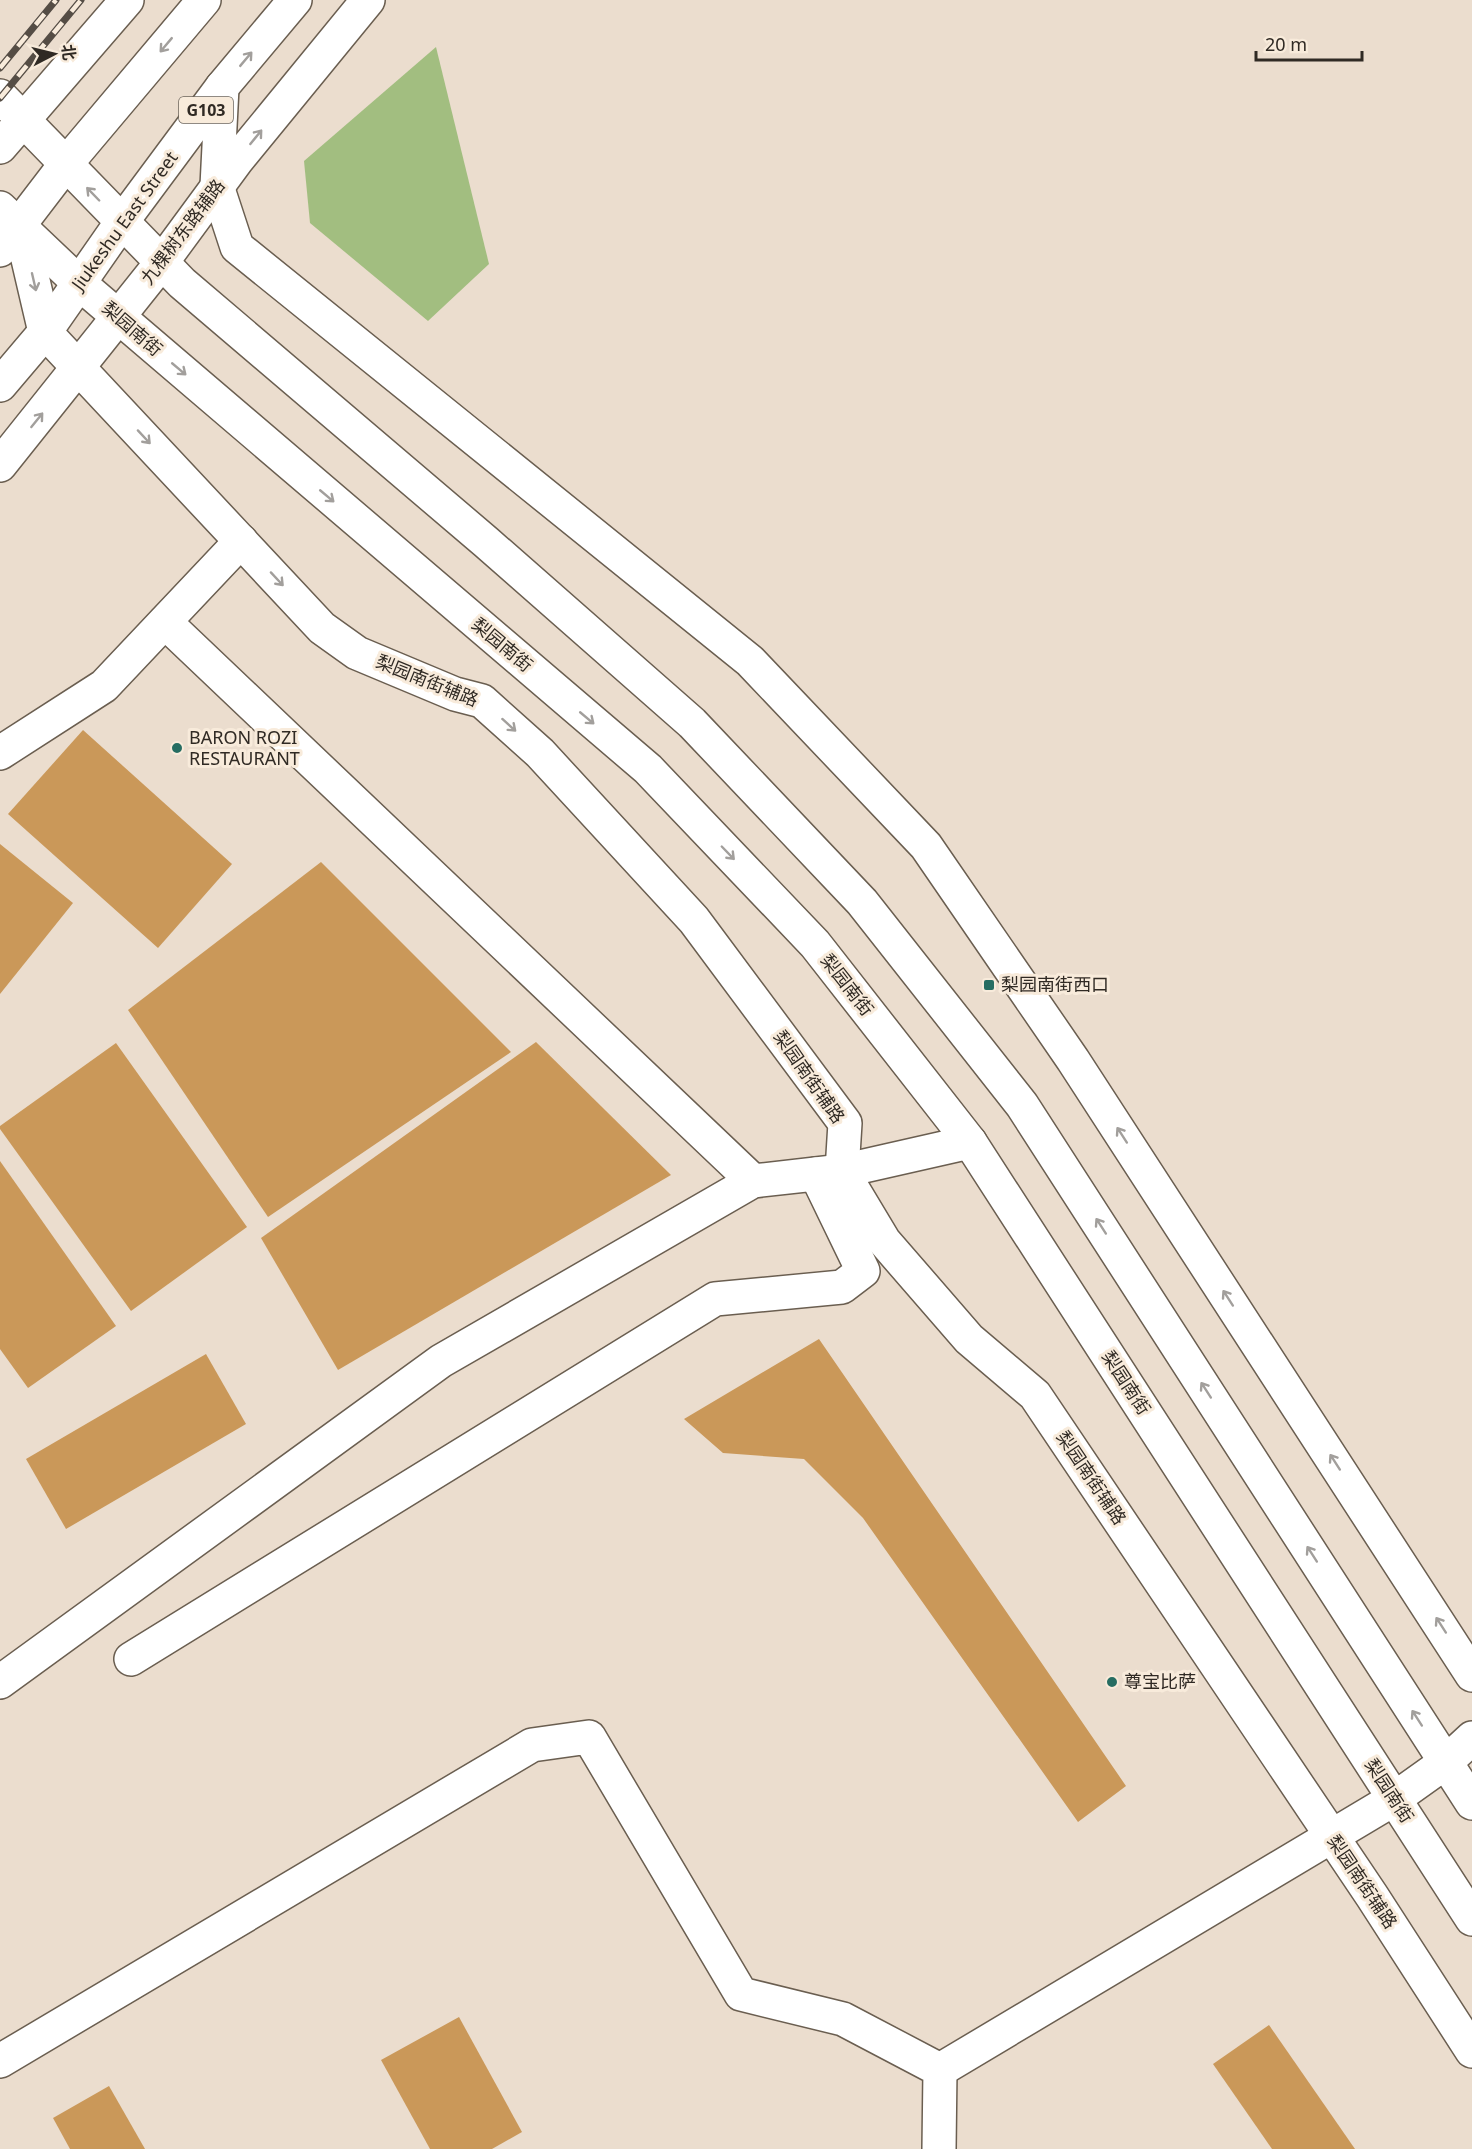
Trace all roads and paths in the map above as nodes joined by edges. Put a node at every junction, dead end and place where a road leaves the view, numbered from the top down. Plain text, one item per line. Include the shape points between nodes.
1 (127, 0) edge
2 (204, 0) edge
3 (295, 0) edge
4 (368, 0) edge
5 (222, 87) junction
6 (0, 96) edge
7 (22, 120) junction
8 (0, 147) edge
9 (65, 165) junction
10 (217, 186) junction
11 (10, 217) edge
12 (121, 223) junction
13 (0, 250) edge
14 (162, 262) junction
15 (79, 284) junction
16 (119, 317) junction
17 (45, 332) junction
18 (79, 367) junction
19 (0, 385) edge
20 (0, 465) edge
21 (241, 541) junction
22 (165, 622) junction
23 (0, 753) edge
24 (970, 1142) junction
25 (829, 1172) junction
26 (753, 1181) junction
27 (131, 1659) dead end
28 (1472, 1675) edge
29 (0, 1682) edge
30 (1472, 1738) edge
31 (1446, 1762) junction
32 (1394, 1799) junction
33 (1472, 1803) edge
34 (1332, 1837) junction
35 (1472, 1919) edge
36 (1472, 2050) edge
37 (0, 2061) edge
38 (940, 2070) junction
39 (939, 2149) edge

1 - 7 main road
2 -> 9 main road
5 -> 3 main road, Jiukeshu East Street / G103
10 -> 4 main road, 九棵树东路辅路
5 - 10 main road
5 - 12 main road, Jiukeshu East Street / G103
6 - 7 main road
7 - 8 main road
7 - 9 main road
9 - 11 main road
12 -> 9 main road
10 - 14 main road, 九棵树东路辅路
28 -> 10 main road via 1073,1060 926,846 750,661 237,247
11 - 13 main road
11 - 15 main road, 梨园南街
11 -> 17 main road
12 - 14 main road
12 - 15 main road, Jiukeshu East Street / G103
14 - 16 main road, 九棵树东路辅路
31 -> 14 main road via 1022,1105 862,902 692,723
15 - 16 main road, 梨园南街
15 - 17 main road, Jiukeshu East Street / G103
16 - 18 main road, 九棵树东路辅路
16 -> 24 main road, 梨园南街 via 648,769 815,944
17 - 18 main road, 梨园南街辅路
17 - 19 main road, Jiukeshu East Street / G103
20 -> 18 main road, 九棵树东路辅路
18 -> 21 main road, 梨园南街辅路
21 - 22 main road
21 -> 25 main road, 梨园南街辅路 via 322,628 357,653 454,694 482,701 540,753 694,920 846,1123
22 - 23 main road via 104,686
22 - 26 main road
24 - 25 main road
24 - 32 main road, 梨园南街
25 - 26 main road
25 - 27 main road via 863,1271 842,1287 715,1299
25 - 34 main road, 梨园南街辅路 via 969,1339 1035,1395
26 - 29 main road via 441,1361
30 - 31 main road
31 - 32 main road
31 - 33 main road
32 - 34 main road
32 - 35 main road, 梨园南街
34 - 36 main road, 梨园南街辅路
34 - 38 main road
37 - 38 main road via 532,1745 589,1737 741,1994 843,2019
38 - 39 main road

